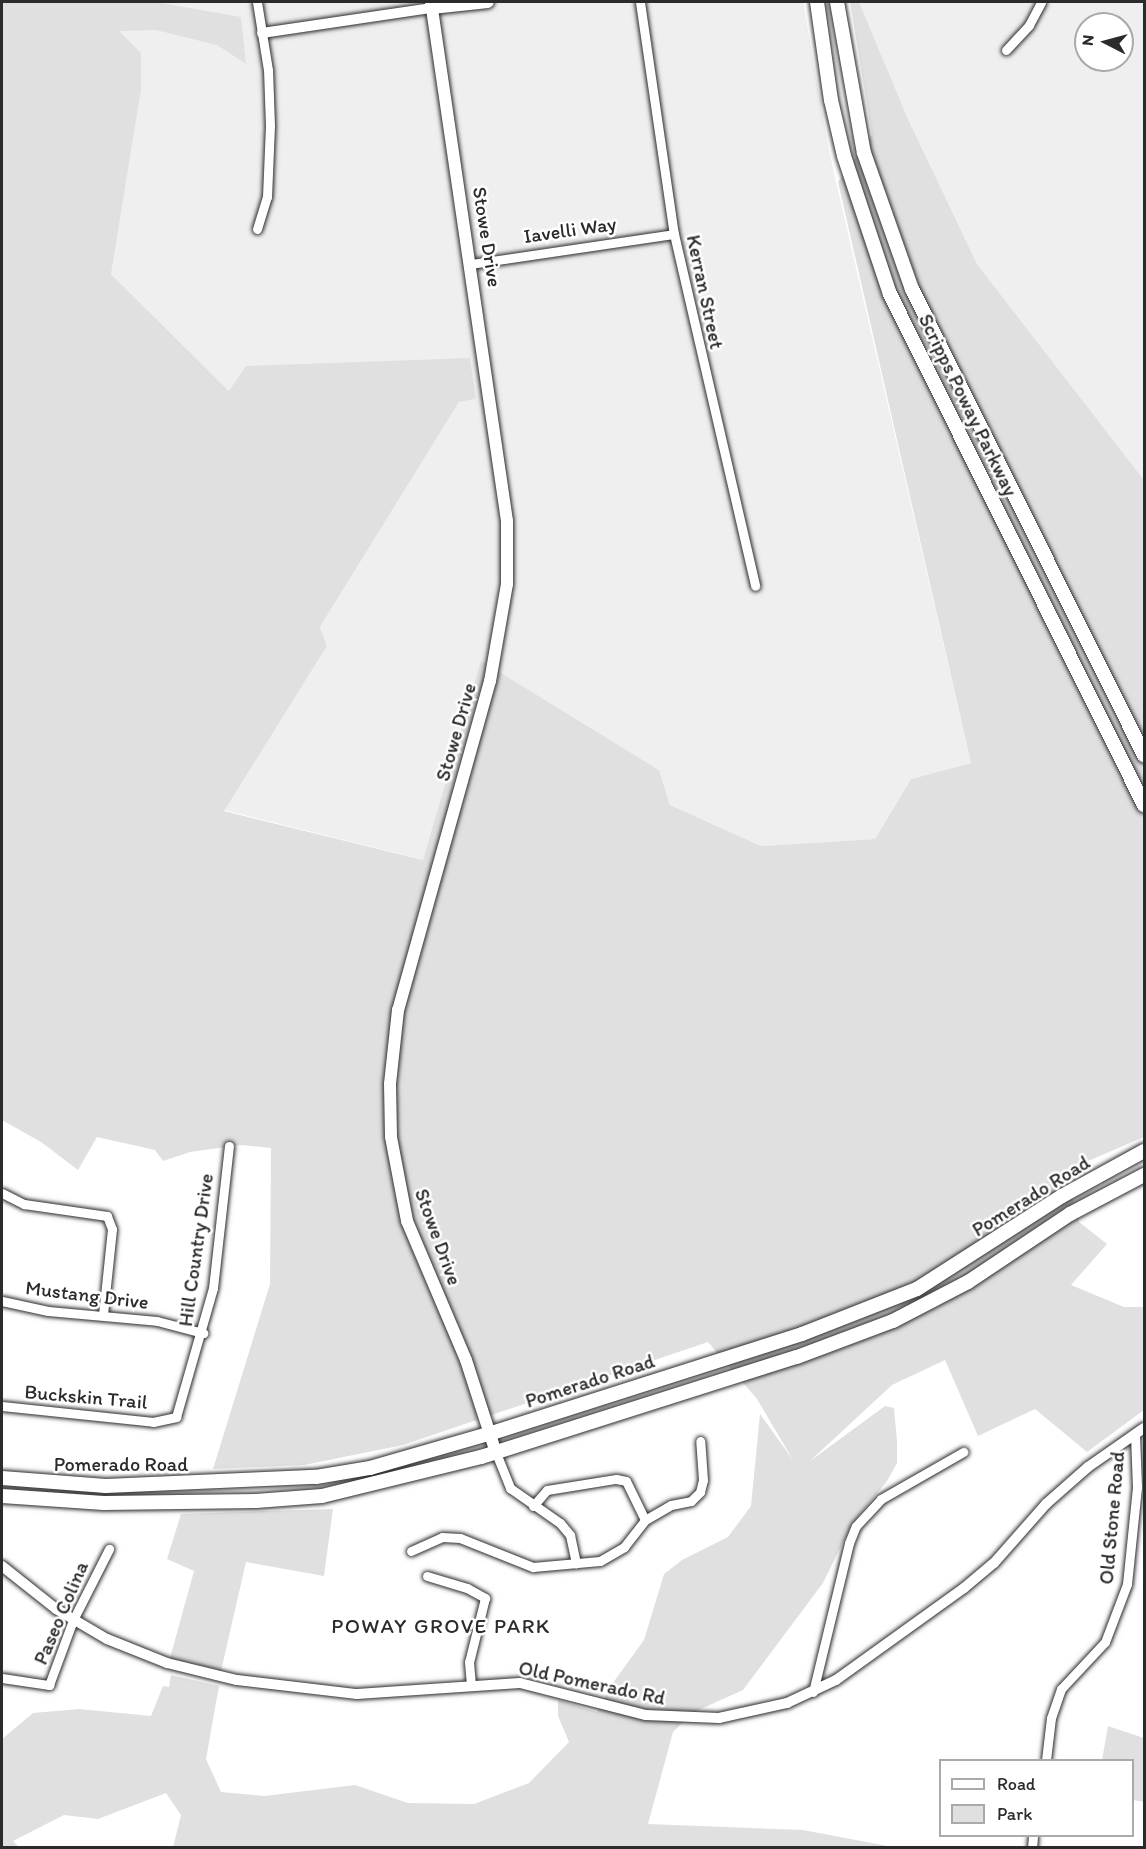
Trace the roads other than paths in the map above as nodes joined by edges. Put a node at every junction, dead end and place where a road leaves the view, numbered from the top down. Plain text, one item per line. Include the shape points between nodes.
1 (257, 2) edge
2 (488, 2) edge
3 (640, 2) edge
4 (817, 2) edge
5 (837, 2) edge
6 (1041, 2) edge
7 (432, 5) edge
8 (262, 33) junction
9 (1006, 50) dead end
10 (257, 230) dead end
11 (674, 234) junction
12 (471, 264) junction
13 (755, 586) dead end
14 (1144, 754) edge
15 (1144, 805) edge
16 (229, 1146) dead end
17 (1144, 1151) edge
18 (1144, 1175) edge
19 (2, 1192) edge
20 (2, 1301) edge
21 (102, 1315) junction
22 (203, 1333) junction
23 (2, 1406) edge
24 (167, 1420) joint
25 (1144, 1428) edge
26 (490, 1433) junction
27 (1135, 1435) junction
28 (700, 1441) dead end
29 (963, 1452) dead end
30 (496, 1453) junction
31 (2, 1478) edge
32 (2, 1496) edge
33 (533, 1506) junction
34 (645, 1520) junction
35 (109, 1549) dead end
36 (411, 1551) dead end
37 (576, 1563) junction
38 (2, 1566) edge
39 (427, 1576) dead end
40 (73, 1620) junction
41 (2, 1678) edge
42 (471, 1684) junction
43 (813, 1692) junction
44 (1046, 1759) edge

1 - 8 street
2 - 7 main road
3 - 11 street, Kerran Street
4 - 15 main road, Scripps Poway Parkway via 831,100 844,156 890,294
5 - 14 main road, Scripps Poway Parkway via 864,153 912,289
6 - 9 street via 1029,25
7 - 8 street
7 - 12 main road, Stowe Drive
8 - 10 street via 270,126 267,196
11 - 12 street, Iavelli Way
11 - 13 street, Kerran Street
12 - 26 main road, Stowe Drive via 507,521 506,593 490,681 398,1010 390,1084 391,1137 407,1221 466,1360
16 - 22 street, Hill Country Drive via 213,1288
17 - 26 main road, Pomerado Road via 1062,1196 917,1289 802,1334
18 - 30 main road, Pomerado Road via 1070,1214 968,1282 893,1321 796,1357
19 - 21 street via 24,1204 107,1216 112,1229
20 - 21 street, Mustang Drive via 48,1311
21 - 22 street, Mustang Drive via 158,1321
22 - 24 street, Hill Country Drive via 182,1404 176,1417
23 - 24 street, Buckskin Trail via 28,1412
25 - 27 street, Old Pomerado Rd
26 - 30 main road, Stowe Drive
26 - 31 main road, Pomerado Road via 370,1468 316,1477 106,1486
27 - 43 street, Old Pomerado Rd via 1088,1467 1047,1504 994,1563 964,1588 836,1680
27 - 44 street, Old Stone Road via 1137,1487 1127,1584 1105,1642 1061,1689 1055,1701
28 - 34 street via 700,1492 691,1501 671,1505
29 - 43 street via 881,1499 856,1526
30 - 32 main road, Pomerado Road via 322,1496 104,1503
30 - 33 street via 510,1488
33 - 34 street via 547,1490 616,1479 626,1481
33 - 37 street via 560,1523 570,1535
34 - 37 street via 614,1555
35 - 40 street, Paseo Colina
36 - 37 street via 442,1537 460,1538 519,1564
38 - 40 street, Old Pomerado Rd
39 - 42 street via 485,1598 469,1662
40 - 41 street, Paseo Colina via 49,1685
40 - 42 street, Old Pomerado Rd via 155,1659 237,1680 357,1694
42 - 43 street, Old Pomerado Rd via 520,1683 646,1715 687,1719 758,1712

